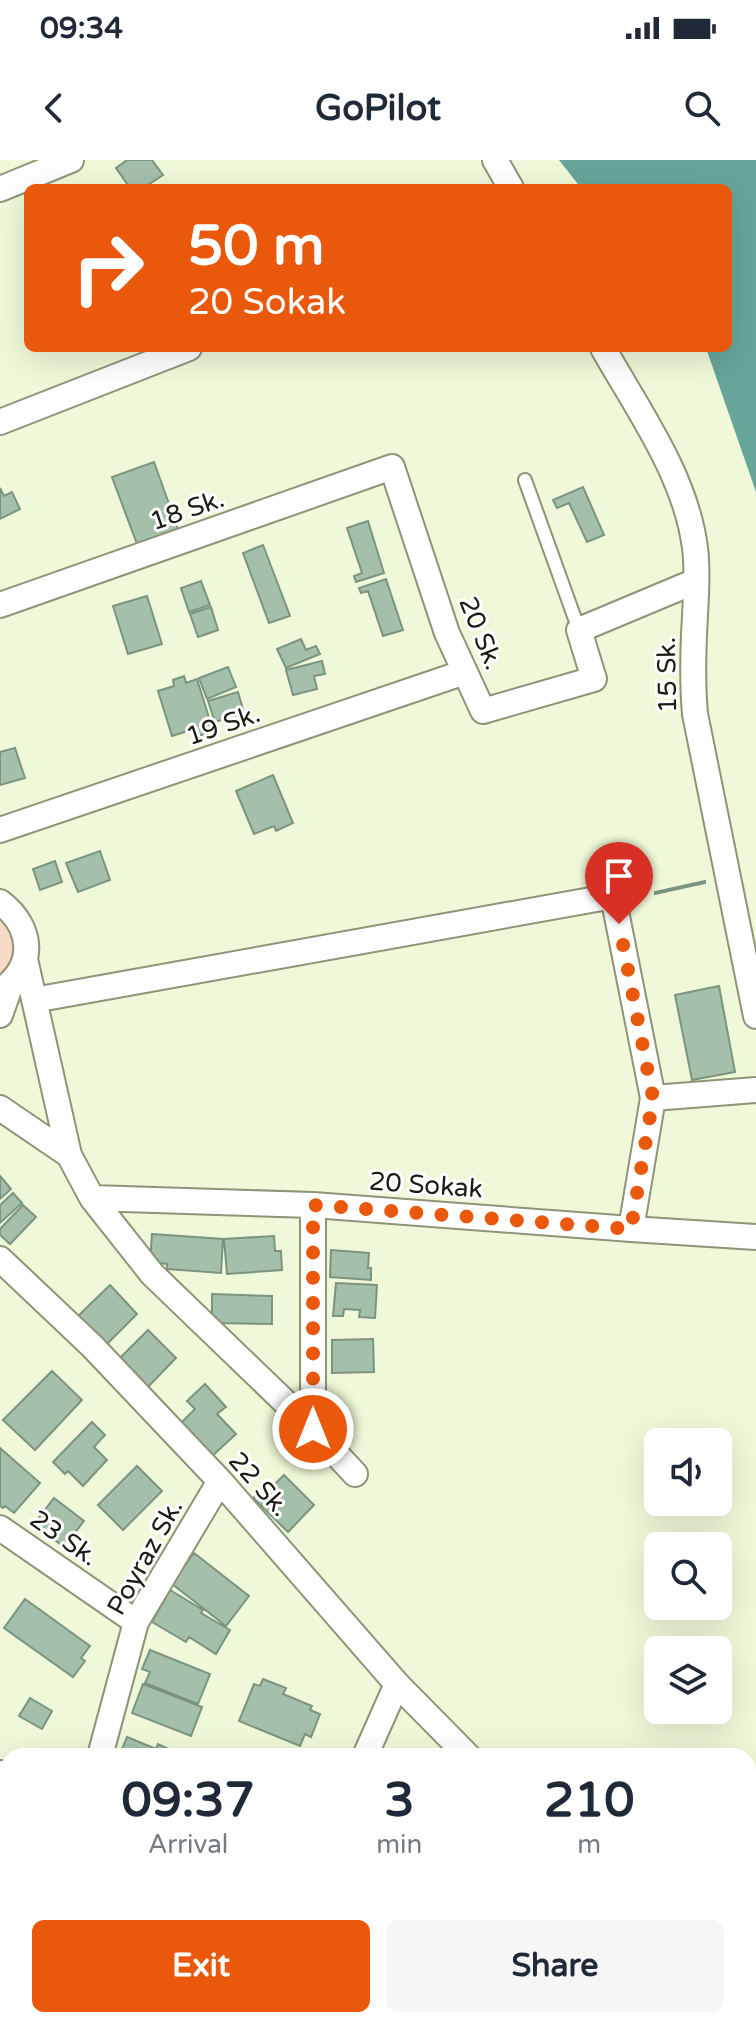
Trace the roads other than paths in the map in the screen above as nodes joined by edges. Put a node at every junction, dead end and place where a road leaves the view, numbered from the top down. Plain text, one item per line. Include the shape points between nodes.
1 (71, 160) edge
2 (495, 160) edge
3 (509, 184) edge
4 (0, 189) edge
5 (179, 352) edge
6 (605, 352) edge
7 (0, 422) edge
8 (392, 467) joint
9 (525, 480) dead end
10 (696, 581) junction
11 (0, 605) edge
12 (579, 630) junction
13 (465, 672) junction
14 (0, 830) edge
15 (0, 885) edge
16 (6, 906) edge
17 (25, 959) junction
18 (5, 987) edge
19 (34, 1000) junction
20 (0, 1015) edge
21 (756, 1016) edge
22 (756, 1090) edge
23 (653, 1098) junction
24 (0, 1108) edge
25 (69, 1155) junction
26 (92, 1198) junction
27 (313, 1205) junction
28 (631, 1229) junction
29 (756, 1237) edge
30 (0, 1259) edge
31 (313, 1429) junction
32 (355, 1474) dead end
33 (220, 1481) junction
34 (0, 1528) edge
35 (136, 1622) junction
36 (397, 1684) junction
37 (102, 1748) edge
38 (369, 1748) edge
39 (460, 1748) edge

1 - 4 street
2 - 3 street
5 - 7 street
6 - 10 street, 15 Sk. via 682,492 691,521
8 - 11 street, 18 Sk.
8 - 13 street, 20 Sk.
9 - 12 lane
10 - 12 street
10 - 21 street, 15 Sk. via 695,714
12 - 13 street, 20 Sk. via 594,679 483,711
13 - 14 street, 19 Sk.
15 - 16 street
16 - 17 street via 22,925
17 - 18 street
17 - 19 street
18 - 20 street
19 - 23 street via 613,896
19 - 25 street
22 - 23 street
23 - 28 street
24 - 25 street
25 - 26 street
26 - 27 street, 20 Sokak
26 - 31 street via 152,1274
27 - 28 street, 20 Sokak
27 - 31 street
28 - 29 street, 20 Sokak
30 - 33 street, 22 Sk. via 92,1346
31 - 32 street
33 - 35 street, Poyraz Sk.
33 - 36 street, 22 Sk.
34 - 35 street, 23 Sk.
35 - 37 street, Poyraz Sk.
36 - 38 street
36 - 39 street, 22 Sk.

